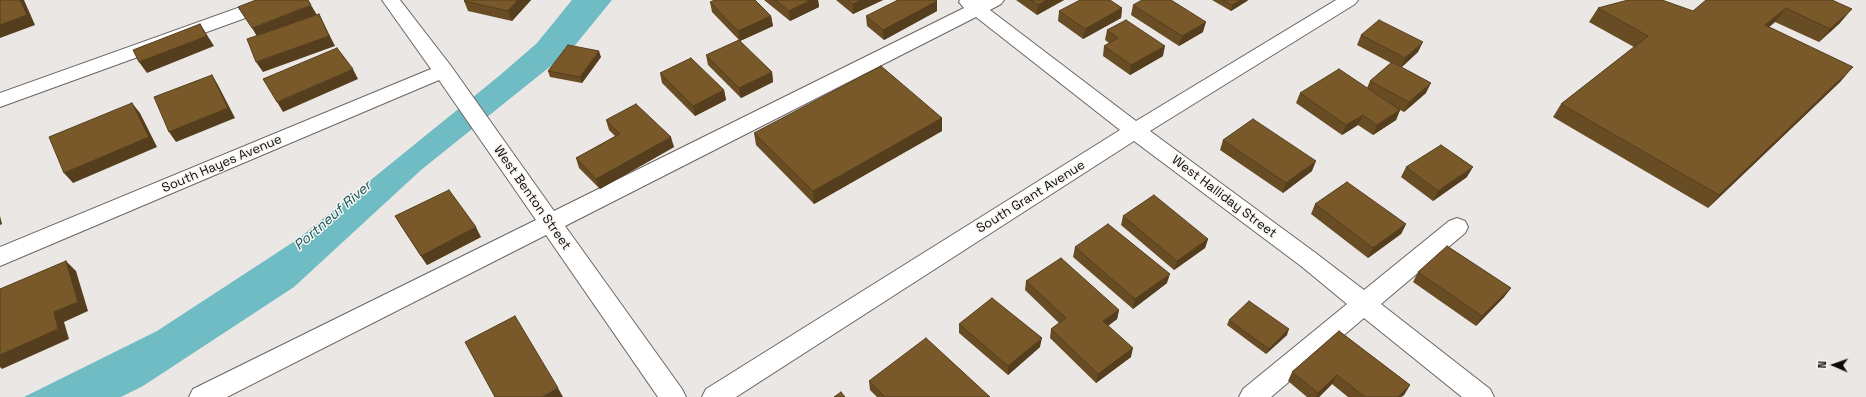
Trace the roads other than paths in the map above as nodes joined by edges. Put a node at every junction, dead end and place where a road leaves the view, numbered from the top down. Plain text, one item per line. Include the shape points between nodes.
1 (278, 0) edge
2 (391, 0) edge
3 (1349, 0) edge
4 (979, 3) edge
5 (444, 71) junction
6 (0, 100) edge
7 (1135, 132) junction
8 (550, 223) junction
9 (1457, 227) dead end
10 (0, 257) edge
11 (1364, 304) junction
12 (202, 397) edge
13 (673, 397) edge
14 (715, 397) edge
15 (1252, 397) edge
16 (1481, 397) edge

1 - 6 street
2 - 5 street, West Benton Street
3 - 7 street, South Grant Avenue
4 - 7 street, West Halliday Street
4 - 8 street
5 - 8 street, West Benton Street
5 - 10 street, South Hayes Avenue
7 - 11 street, West Halliday Street via 1309,260
7 - 14 street, South Grant Avenue
8 - 12 street
8 - 13 street, West Benton Street
9 - 11 street
11 - 15 street
11 - 16 street, West Halliday Street

